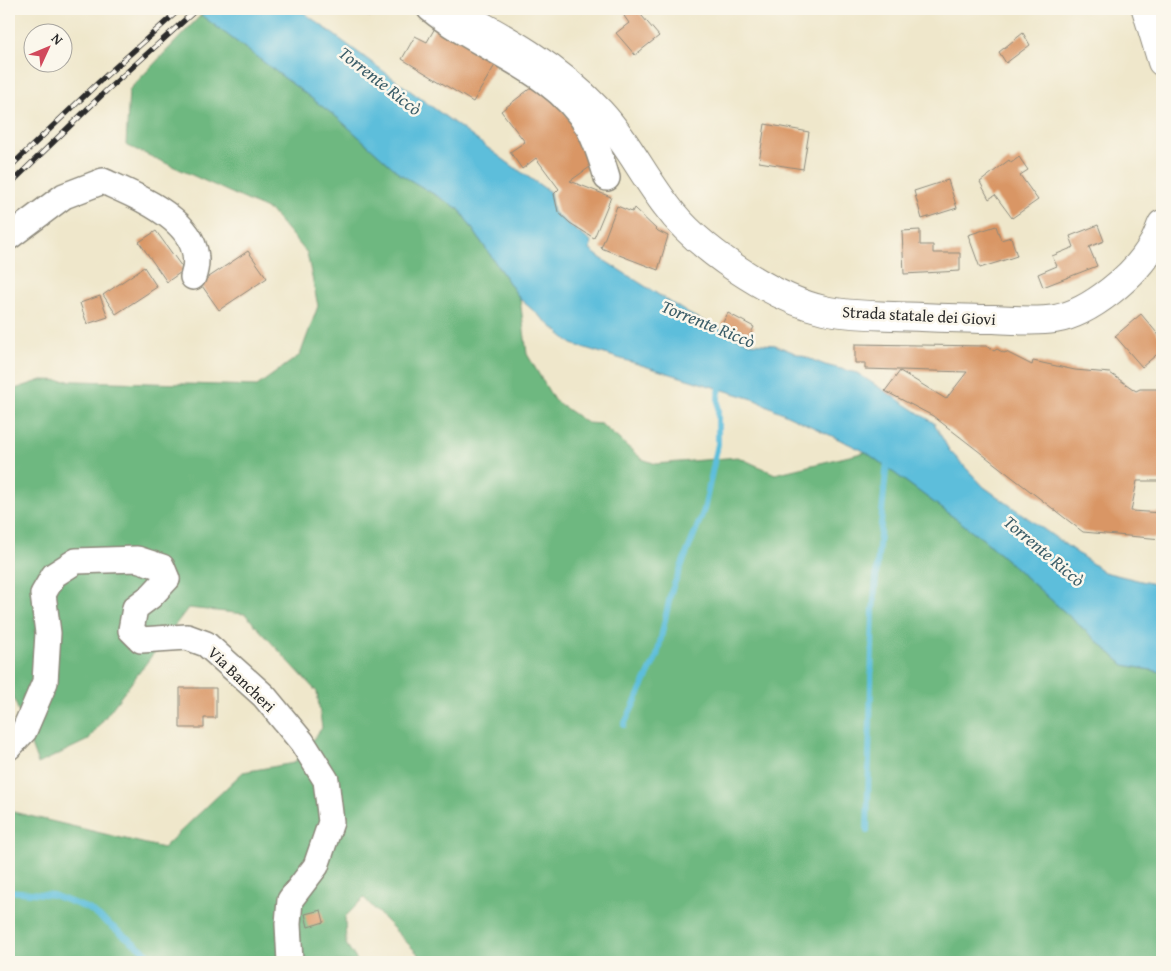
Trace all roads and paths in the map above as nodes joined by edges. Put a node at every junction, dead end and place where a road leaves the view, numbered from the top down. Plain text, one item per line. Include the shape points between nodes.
1 (430, 9) edge
2 (450, 9) edge
3 (1146, 9) edge
4 (1162, 62) edge
5 (607, 178) dead end
6 (1162, 224) edge
7 (9, 237) edge
8 (193, 277) dead end
9 (9, 747) edge
10 (290, 962) edge

1 - 5 street via 445,22 514,61 573,106 599,150
2 - 6 main road, Strada statale dei Giovi via 526,51 580,92 617,132 678,221 698,239 755,281 780,295 823,310 959,319 1055,319 1104,297 1153,245
3 - 4 main road
7 - 8 street via 64,196 104,181 152,204 180,225 192,241 198,264
9 - 10 street, Via Bancheri via 24,730 45,682 48,633 43,594 54,575 76,561 136,559 162,567 167,579 135,608 131,630 142,640 186,637 206,644 264,696 302,742 326,780 331,822 316,866 290,900

